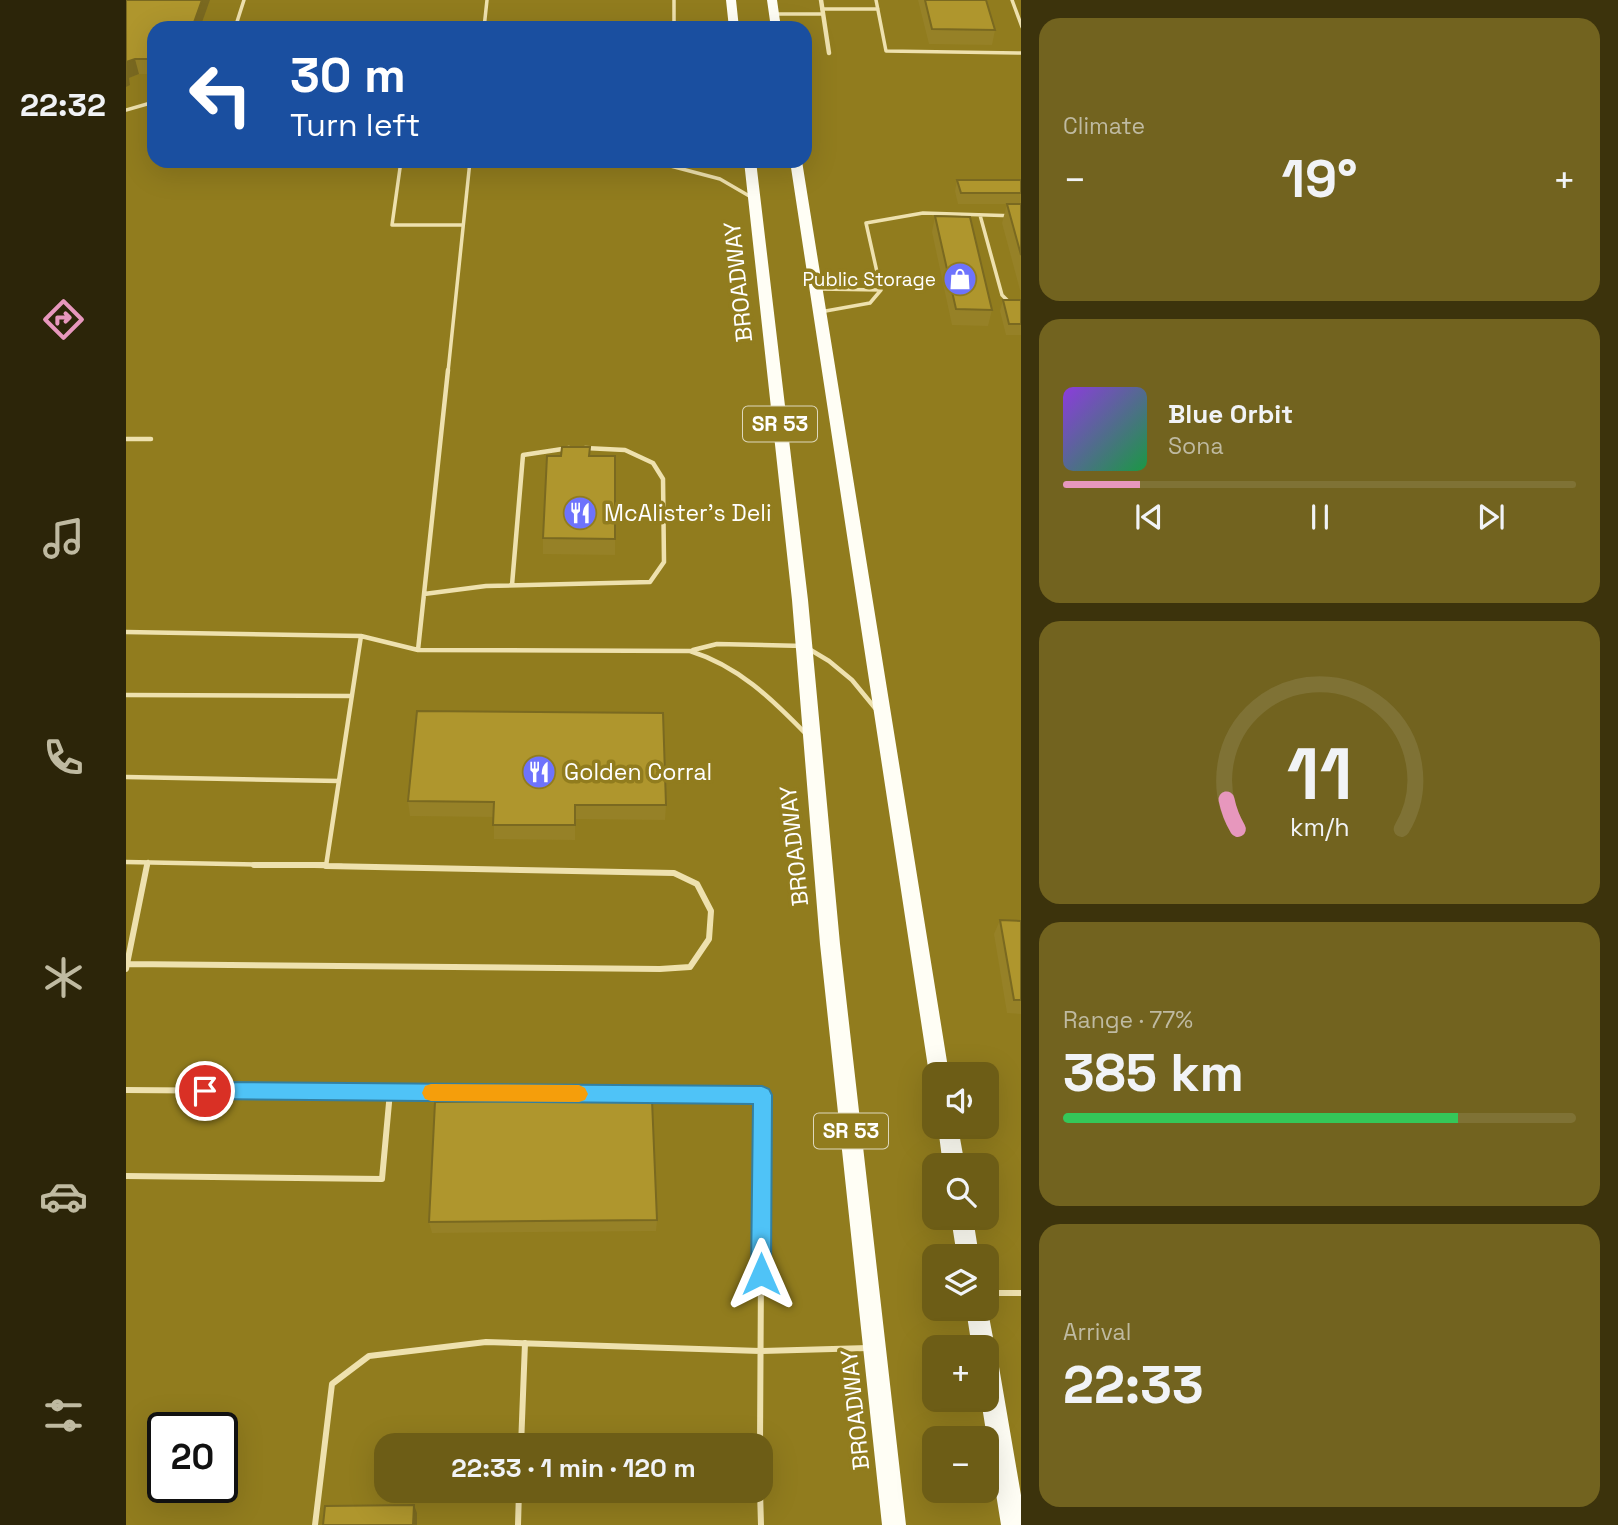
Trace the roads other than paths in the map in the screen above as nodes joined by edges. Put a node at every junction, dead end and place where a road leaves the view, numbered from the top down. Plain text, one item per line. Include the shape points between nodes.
1 (244, 0) edge
2 (487, 0) edge
3 (674, 0) edge
4 (731, 0) edge
5 (772, 0) edge
6 (821, 0) edge
7 (876, 0) edge
8 (1012, 0) edge
9 (878, 9) junction
10 (822, 12) junction
11 (774, 14) junction
12 (237, 21) edge
13 (485, 21) edge
14 (674, 21) edge
15 (733, 21) edge
16 (775, 21) edge
17 (1021, 27) edge
18 (829, 53) dead end
19 (1021, 53) edge
20 (147, 104) edge
21 (126, 110) edge
22 (400, 168) edge
23 (469, 168) edge
24 (680, 168) edge
25 (751, 168) edge
26 (797, 168) edge
27 (755, 201) junction
28 (980, 215) junction
29 (1021, 216) edge
30 (463, 225) junction
31 (816, 289) junction
32 (881, 290) junction
33 (1021, 303) edge
34 (820, 312) junction
35 (126, 439) edge
36 (151, 439) dead end
37 (512, 585) junction
38 (424, 594) junction
39 (126, 632) edge
40 (361, 636) junction
41 (804, 646) junction
42 (418, 650) junction
43 (690, 651) junction
44 (126, 695) edge
45 (352, 696) junction
46 (882, 717) junction
47 (810, 737) junction
48 (126, 777) edge
49 (339, 781) junction
50 (126, 862) edge
51 (148, 863) junction
52 (326, 866) junction
53 (127, 966) edge
54 (937, 1062) edge
55 (126, 1090) edge
56 (390, 1092) junction
57 (126, 1176) edge
58 (999, 1293) edge
59 (1021, 1293) edge
60 (525, 1343) junction
61 (875, 1348) junction
62 (760, 1351) junction
63 (997, 1412) edge
64 (522, 1433) edge
65 (760, 1433) edge
66 (1015, 1490) edge
67 (519, 1503) edge
68 (761, 1503) edge
69 (315, 1525) edge
70 (518, 1525) edge
71 (761, 1525) edge
72 (894, 1525) edge
73 (1013, 1525) edge

1 - 12 lane
2 - 13 lane
3 - 14 lane
4 - 15 main road
5 - 11 main road
6 - 10 street
7 - 9 lane
8 - 17 lane
9 - 10 lane
9 - 19 lane via 886,51
10 - 11 lane
10 - 18 street
11 - 16 main road
20 - 21 lane
22 - 30 lane via 392,225
23 - 30 lane
24 - 27 lane via 719,178
25 - 27 main road, BROADWAY / SR 53
26 - 31 main road, SR 53
27 - 41 main road, BROADWAY / SR 53
28 - 29 lane
28 - 32 lane via 932,213 866,223
28 - 33 lane via 1002,295 1010,303
30 - 38 lane
31 - 32 lane
31 - 34 main road, SR 53
32 - 34 lane via 870,303
34 - 46 main road, SR 53
35 - 36 lane
37 - 37 lane via 650,582 664,562 663,479 653,463 625,450 559,447 523,455
37 - 38 lane
38 - 42 lane
39 - 40 lane
40 - 42 lane
40 - 45 lane
41 - 43 lane via 717,644
41 - 46 lane via 852,680
41 - 47 main road, BROADWAY / SR 53
42 - 43 lane
43 - 47 lane via 713,657 742,674
44 - 45 lane
45 - 49 lane
46 - 54 main road, SR 53
47 - 61 main road, BROADWAY / SR 53
48 - 49 lane
49 - 52 lane
50 - 51 lane
51 - 52 lane
51 - 53 lane
52 - 53 lane via 674,873 697,884 711,911 709,939 690,967 660,969
55 - 56 lane
56 - 57 lane via 382,1180
56 - 62 lane via 762,1095
58 - 59 lane
60 - 62 lane
60 - 64 lane
60 - 69 lane via 486,1342 369,1356 332,1384
61 - 62 lane
61 - 72 main road, BROADWAY / SR 53
62 - 65 lane
63 - 66 main road
66 - 73 main road
67 - 70 lane
68 - 71 lane

